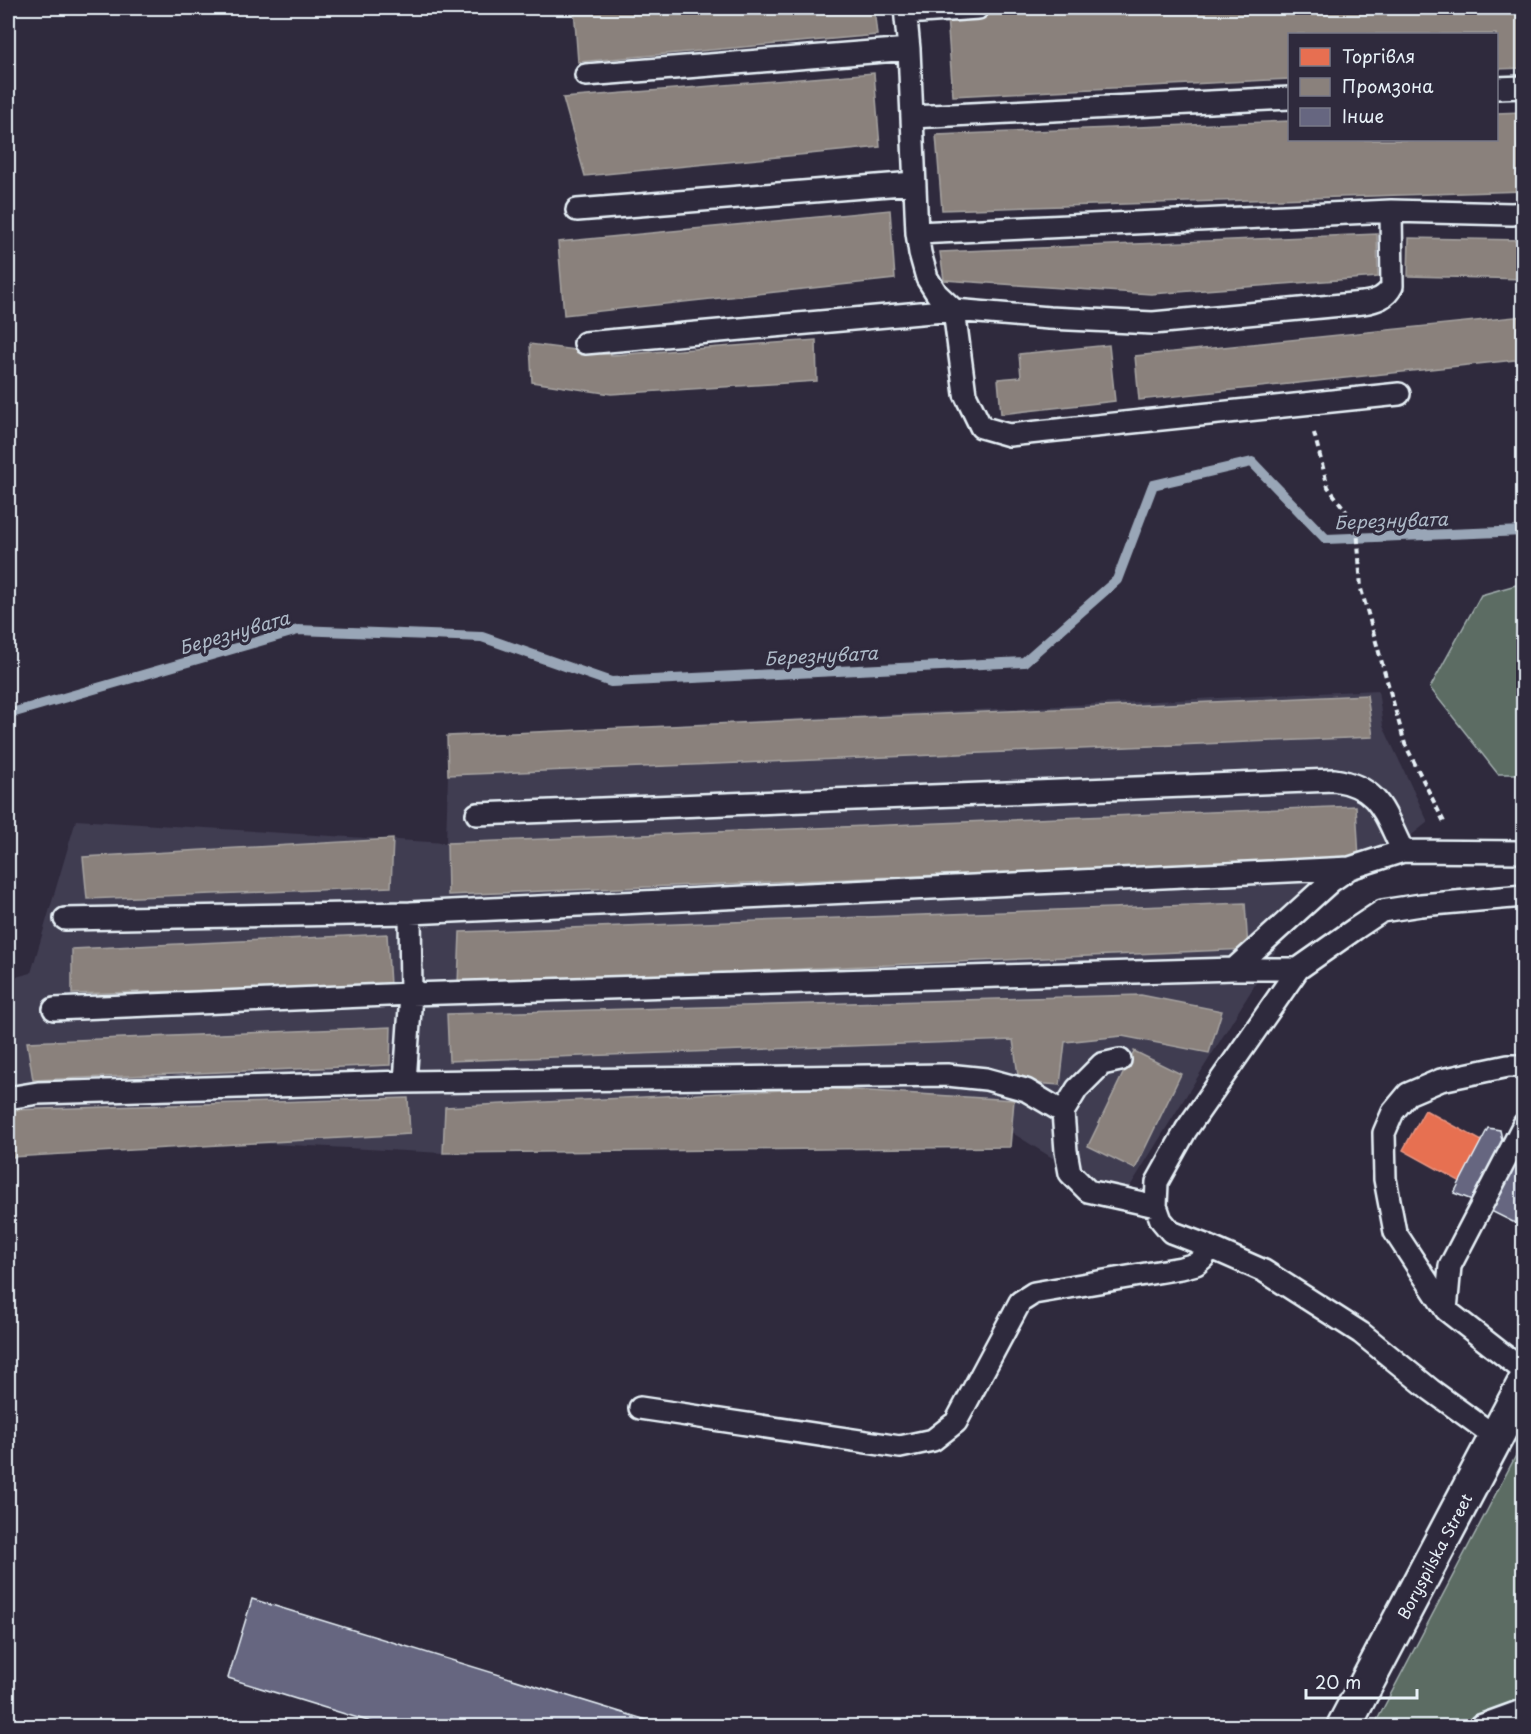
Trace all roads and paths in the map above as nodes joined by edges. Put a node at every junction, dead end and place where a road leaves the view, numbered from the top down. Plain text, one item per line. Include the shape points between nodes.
1 (978, 8) edge
2 (905, 10) edge
3 (909, 49) junction
4 (586, 75) dead end
5 (1524, 87) edge
6 (1498, 88) edge
7 (1288, 98) edge
8 (912, 117) junction
9 (914, 183) junction
10 (577, 210) dead end
11 (1391, 212) junction
12 (1524, 213) edge
13 (917, 233) junction
14 (954, 310) junction
15 (585, 343) dead end
16 (1399, 394) dead end
17 (1306, 404) junction
18 (477, 814) dead end
19 (1403, 851) junction
20 (1459, 852) junction
21 (1524, 852) edge
22 (1350, 868) junction
23 (1524, 896) edge
24 (410, 913) junction
25 (65, 919) dead end
26 (1234, 969) junction
27 (1298, 969) junction
28 (411, 994) junction
29 (54, 1009) dead end
30 (1120, 1060) dead end
31 (1524, 1066) edge
32 (405, 1082) junction
33 (8, 1098) edge
34 (1063, 1112) junction
35 (1524, 1124) edge
36 (1156, 1206) junction
37 (1205, 1245) junction
38 (1446, 1310) junction
39 (1524, 1371) edge
40 (1524, 1384) edge
41 (640, 1408) dead end
42 (1497, 1438) junction
43 (1524, 1710) edge
44 (1344, 1726) edge
45 (1480, 1726) edge

1 - 2 lane
2 - 3 lane
3 - 4 lane
3 - 8 lane
5 - 6 lane
7 - 8 lane
8 - 9 lane
9 - 10 lane
9 - 13 lane
11 - 12 lane
11 - 13 lane
11 - 14 lane via 1392,286 1376,301 1153,323
13 - 14 lane via 927,278 936,294
14 - 15 lane
14 - 17 lane via 966,394 981,426 1009,435
16 - 17 lane
17 - 20 path via 1328,487 1358,526 1361,589 1405,744
18 - 19 lane via 1334,780 1350,782 1372,796
19 - 20 lane
19 - 22 lane
20 - 21 lane
22 - 24 lane
22 - 26 lane
23 - 27 lane via 1382,911
24 - 25 lane
24 - 28 lane
26 - 27 lane
26 - 28 lane
27 - 36 lane via 1186,1130 1157,1182
28 - 29 lane
28 - 32 lane
30 - 34 lane via 1102,1064 1077,1089
31 - 38 lane via 1441,1080 1408,1094 1393,1112 1384,1133 1385,1179 1395,1232
32 - 33 lane via 38,1093
32 - 34 lane via 947,1075 986,1079 1026,1090
34 - 36 lane via 1070,1173 1088,1191
35 - 38 lane via 1450,1266
36 - 37 lane via 1171,1232
37 - 41 lane via 1204,1257 1196,1264 1034,1293 1020,1302 956,1422 933,1440 900,1447
37 - 42 lane via 1264,1271 1361,1333
38 - 39 lane
40 - 42 main road, Boryspilska Street
42 - 44 main road, Boryspilska Street
43 - 45 lane

